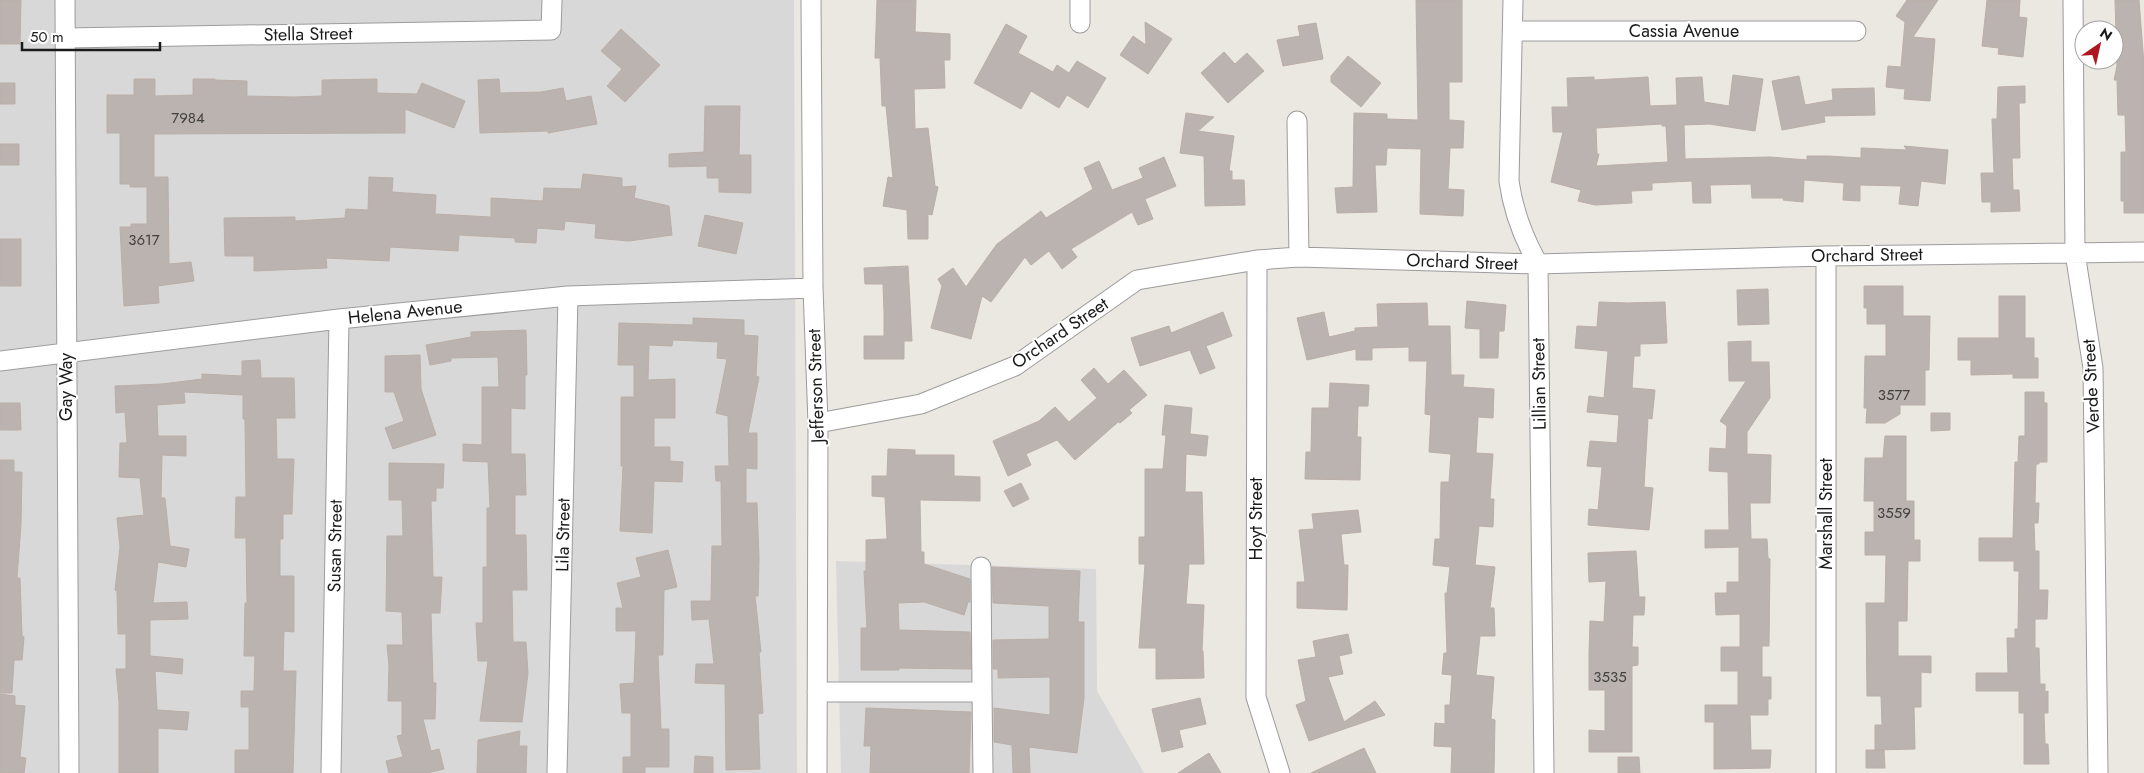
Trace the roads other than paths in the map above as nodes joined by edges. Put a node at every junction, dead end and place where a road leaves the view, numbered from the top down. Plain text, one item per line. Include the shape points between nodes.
1 (65, 0) edge
2 (552, 0) edge
3 (811, 0) edge
4 (1080, 0) edge
5 (1513, 0) edge
6 (2073, 0) edge
7 (1080, 23) dead end
8 (1513, 31) junction
9 (1856, 31) dead end
10 (66, 38) junction
11 (1298, 121) dead end
12 (2144, 252) edge
13 (2075, 253) junction
14 (1826, 256) junction
15 (1299, 257) junction
16 (1257, 260) junction
17 (1538, 264) junction
18 (813, 288) junction
19 (568, 296) junction
20 (339, 319) junction
21 (66, 352) junction
22 (0, 361) edge
23 (818, 423) junction
24 (981, 568) dead end
25 (817, 692) junction
26 (982, 692) junction
27 (69, 773) edge
28 (331, 773) edge
29 (557, 773) edge
30 (817, 773) edge
31 (983, 773) edge
32 (1280, 773) edge
33 (1544, 773) edge
34 (1826, 773) edge
35 (2098, 773) edge

1 - 10 street, Gay Way
2 - 10 street, Stella Street via 551,30
3 - 18 street, Jefferson Street
4 - 7 street
5 - 8 street, Lillian Street
6 - 13 street, Verde Street
8 - 9 street, Cassia Avenue
8 - 17 street, Lillian Street via 1509,181 1519,224
10 - 21 street, Gay Way
11 - 15 street
12 - 13 street, Orchard Street
13 - 14 street, Orchard Street
13 - 35 street, Verde Street via 2094,368
14 - 17 street, Orchard Street
14 - 34 street, Marshall Street
15 - 16 street, Orchard Street
15 - 17 street, Orchard Street
16 - 23 street, Orchard Street via 1137,280 1015,366 921,404
16 - 32 street, Hoyt Street via 1256,697
17 - 33 street, Lillian Street
18 - 19 street, Helena Avenue
18 - 23 street, Jefferson Street
19 - 20 street, Helena Avenue
19 - 29 street, Lila Street
20 - 21 street, Helena Avenue
20 - 28 street, Susan Street
21 - 22 street, Helena Avenue
21 - 27 street, Gay Way
23 - 25 street, Jefferson Street
24 - 26 street
25 - 26 street
25 - 30 street, Jefferson Street
26 - 31 street

